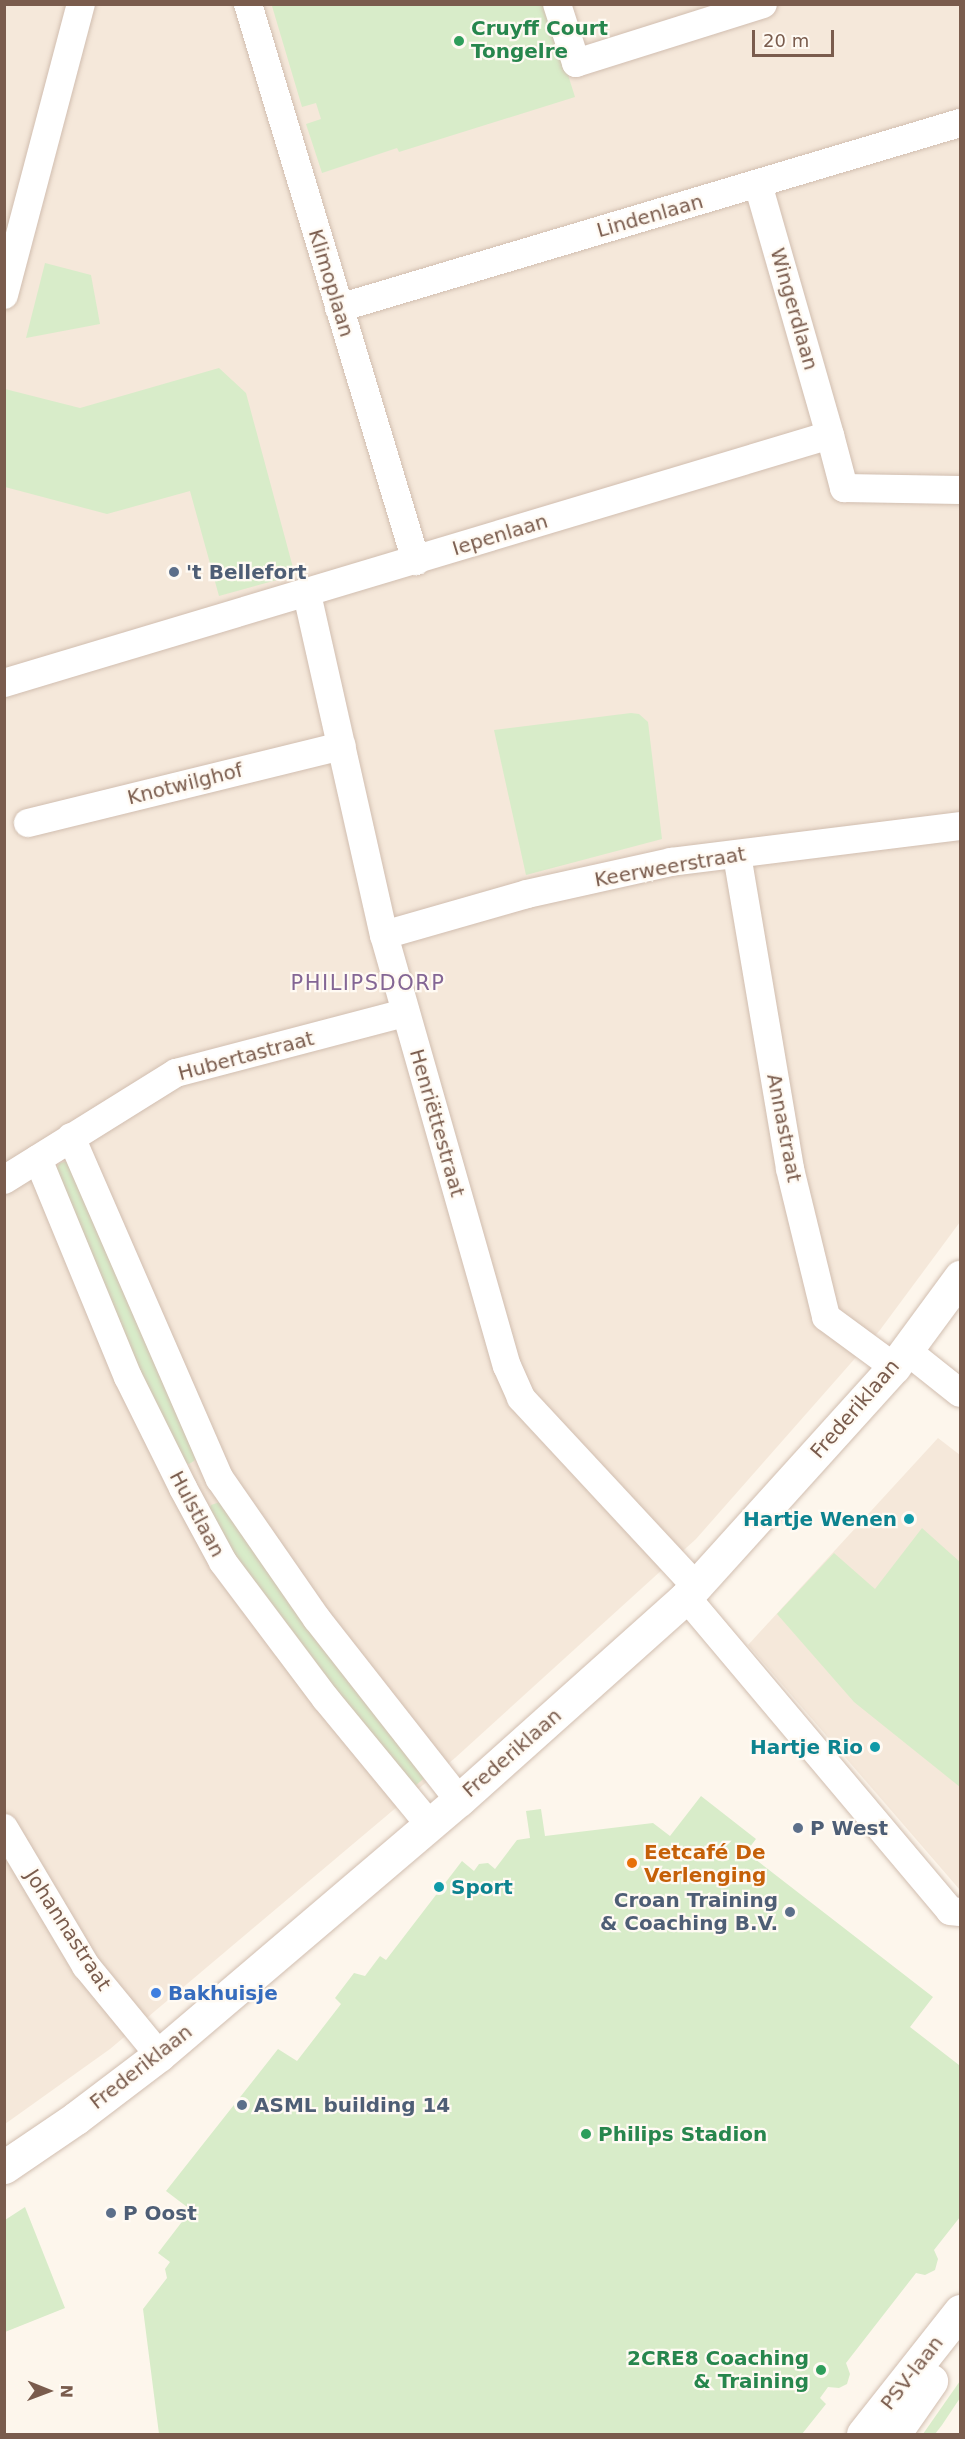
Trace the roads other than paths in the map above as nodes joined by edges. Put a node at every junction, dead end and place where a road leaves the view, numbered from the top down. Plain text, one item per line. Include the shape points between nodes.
1 (81, 4) edge
2 (248, 4) edge
3 (557, 4) edge
4 (763, 4) edge
5 (960, 123) edge
6 (758, 184) junction
7 (4, 296) edge
8 (339, 308) junction
9 (830, 435) junction
10 (960, 490) edge
11 (416, 561) junction
12 (307, 594) junction
13 (4, 683) edge
14 (342, 746) junction
15 (28, 824) dead end
16 (960, 826) edge
17 (737, 855) junction
18 (384, 935) junction
19 (405, 1013) junction
20 (71, 1137) junction
21 (38, 1159) junction
22 (4, 1180) edge
23 (960, 1276) edge
24 (900, 1358) junction
25 (960, 1393) edge
26 (691, 1592) junction
27 (459, 1800) junction
28 (430, 1825) junction
29 (4, 1828) edge
30 (960, 1911) edge
31 (159, 2055) junction
32 (4, 2167) edge
33 (960, 2311) edge
34 (960, 2338) edge
35 (863, 2434) edge
36 (894, 2434) edge

1 - 7 street
2 - 8 street, Klimoplaan
3 - 4 street via 576,63
5 - 6 street, Lindenlaan
6 - 8 street, Lindenlaan
6 - 9 street, Wingerdlaan
8 - 11 street, Klimoplaan
9 - 10 street via 844,488
9 - 11 street, Iepenlaan
11 - 12 street, Iepenlaan
12 - 13 street, Iepenlaan
12 - 14 street, Henriëttestraat
14 - 15 street, Knotwilghof
14 - 18 street, Henriëttestraat
16 - 17 street, Keerweerstraat
17 - 18 street, Keerweerstraat via 671,862 547,890
17 - 24 street, Annastraat via 790,1169 826,1317
18 - 19 street, Henriëttestraat
19 - 20 street, Hubertastraat via 176,1073
19 - 26 street, Henriëttestraat via 507,1366 521,1398
20 - 21 street, Hubertastraat
20 - 27 street, Hulstlaan via 220,1479 317,1619
21 - 22 street, Hubertastraat
21 - 28 street, Hulstlaan via 128,1377 223,1562 326,1699
23 - 24 street, Frederiklaan
24 - 25 street, Annastraat
24 - 26 street, Frederiklaan
26 - 27 street, Frederiklaan
26 - 30 street, Henriëttestraat via 950,1911
27 - 28 street, Frederiklaan
28 - 31 street, Frederiklaan
29 - 31 street, Johannastraat via 86,1966
31 - 32 street, Frederiklaan
33 - 35 street, PSV-laan
34 - 36 street, PSV-laan

